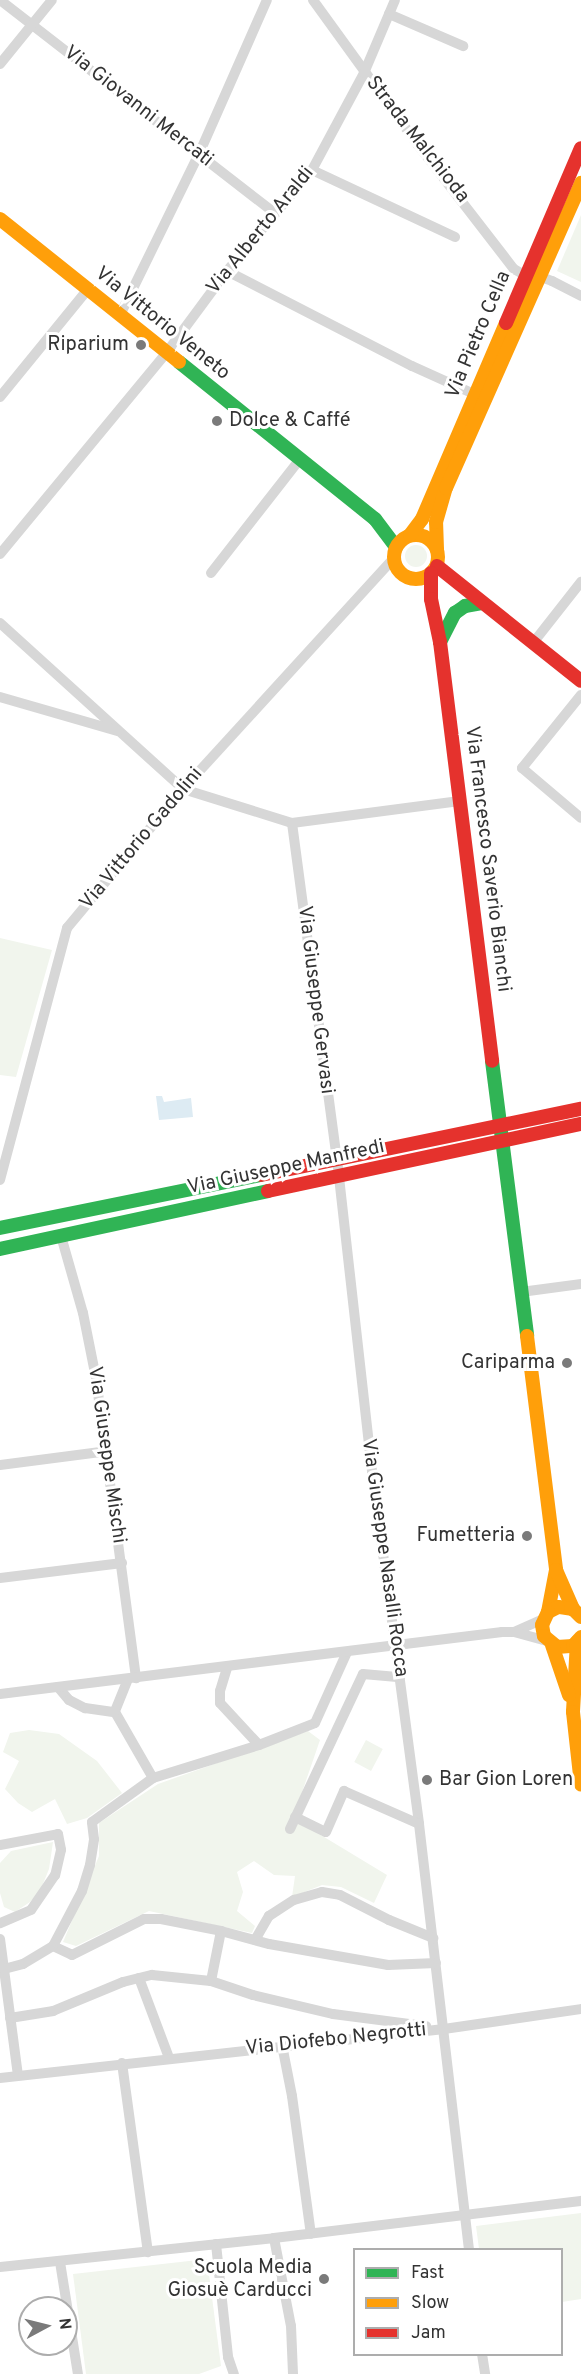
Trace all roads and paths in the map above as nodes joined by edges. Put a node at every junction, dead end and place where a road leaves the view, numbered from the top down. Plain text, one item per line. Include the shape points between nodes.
1 (0, 0) edge
2 (52, 0) edge
3 (267, 0) edge
4 (313, 0) edge
5 (395, 0) edge
6 (389, 14) junction
7 (32, 25) junction
8 (463, 46) dead end
9 (0, 64) edge
10 (364, 73) junction
11 (581, 148) edge
12 (199, 154) junction
13 (312, 170) junction
14 (581, 183) edge
15 (275, 213) junction
16 (1, 220) edge
17 (455, 237) dead end
18 (227, 271) junction
19 (526, 276) junction
20 (541, 277) junction
21 (88, 289) junction
22 (581, 296) edge
23 (120, 315) junction
24 (166, 352) junction
25 (474, 394) junction
26 (0, 397) edge
27 (300, 459) junction
28 (375, 519) junction
29 (410, 535) junction
30 (437, 549) junction
31 (395, 553) junction
32 (0, 554) edge
33 (434, 569) junction
34 (211, 573) dead end
35 (410, 579) junction
36 (581, 582) edge
37 (431, 599) junction
38 (482, 603) junction
39 (0, 623) edge
40 (440, 642) junction
41 (533, 643) junction
42 (581, 681) edge
43 (581, 695) edge
44 (0, 697) edge
45 (120, 732) junction
46 (183, 789) junction
47 (460, 801) junction
48 (581, 818) edge
49 (292, 823) junction
50 (581, 1109) edge
51 (581, 1124) edge
52 (501, 1125) junction
53 (503, 1139) junction
54 (336, 1160) junction
55 (339, 1177) junction
56 (0, 1180) edge
57 (0, 1228) edge
58 (61, 1236) junction
59 (0, 1249) edge
60 (581, 1284) edge
61 (521, 1292) junction
62 (108, 1451) junction
63 (0, 1465) edge
64 (122, 1563) junction
65 (556, 1570) junction
66 (0, 1578) edge
67 (578, 1613) edge
68 (546, 1616) junction
69 (514, 1632) junction
70 (579, 1640) edge
71 (550, 1643) junction
72 (395, 1646) junction
73 (347, 1652) junction
74 (227, 1668) junction
75 (400, 1677) junction
76 (132, 1678) junction
77 (58, 1687) junction
78 (0, 1694) edge
79 (115, 1712) junction
80 (573, 1712) junction
81 (315, 1723) junction
82 (577, 1726) edge
83 (333, 1734) junction
84 (259, 1745) junction
85 (153, 1778) junction
86 (581, 1785) edge
87 (295, 1817) junction
88 (419, 1824) junction
89 (290, 1829) dead end
90 (0, 1845) edge
91 (0, 1923) edge
92 (221, 1931) junction
93 (433, 1938) junction
94 (0, 1939) edge
95 (255, 1940) junction
96 (53, 1946) junction
97 (436, 1963) junction
98 (4, 1970) junction
99 (139, 1978) junction
100 (211, 1981) junction
101 (581, 2009) edge
102 (10, 2018) junction
103 (444, 2029) junction
104 (282, 2045) junction
105 (169, 2058) junction
106 (122, 2063) junction
107 (18, 2076) junction
108 (0, 2078) edge
109 (581, 2201) edge
110 (465, 2215) junction
111 (311, 2234) junction
112 (274, 2238) junction
113 (216, 2244) junction
114 (470, 2248) edge
115 (148, 2252) junction
116 (60, 2262) junction
117 (0, 2267) edge
118 (482, 2356) edge
119 (78, 2374) edge
120 (234, 2374) edge
121 (293, 2374) edge
122 (484, 2374) edge

1 - 7 street, Via Giovanni Mercati
2 - 7 street
3 - 12 street
4 - 10 street, Strada Malchioda
5 - 6 street, Via Alberto Araldi
6 - 8 street
6 - 10 street, Via Alberto Araldi
7 - 9 street
7 - 12 street, Via Giovanni Mercati
10 - 13 street, Via Alberto Araldi
10 - 19 street, Strada Malchioda via 514,268
11 - 19 main road, Via Pietro Cella
12 - 15 street, Via Giovanni Mercati
12 - 23 street
13 - 15 street, Via Alberto Araldi
13 - 17 street
14 - 20 main road, Via Pietro Cella
15 - 18 street, Via Alberto Araldi
16 - 21 main road, Via Vittorio Veneto
18 - 24 street, Via Alberto Araldi
18 - 25 street
19 - 20 street
19 - 25 main road, Via Pietro Cella
20 - 22 street
20 - 30 main road, Via Pietro Cella via 446,488 436,522
21 - 23 main road, Via Vittorio Veneto
21 - 26 street
23 - 24 main road, Via Vittorio Veneto
24 - 27 main road, Via Vittorio Veneto
24 - 32 street, Via Alberto Araldi
25 - 29 main road, Via Pietro Cella via 423,519
27 - 28 main road, Via Vittorio Veneto
27 - 34 street
28 - 29 main road, Via Vittorio Veneto
28 - 31 main road, Via Vittorio Veneto
29 - 30 main road via 426,537
29 - 31 main road
30 - 33 main road
31 - 35 main road via 399,571
31 - 46 street, Via Vittorio Gadolini
33 - 35 main road via 418,579
33 - 37 main road, Via Francesco Saverio Bianchi
33 - 38 main road
35 - 37 main road
36 - 41 street
37 - 40 main road, Via Francesco Saverio Bianchi
38 - 40 main road via 465,606 455,613
38 - 41 main road
39 - 45 street
40 - 47 main road, Via Francesco Saverio Bianchi
41 - 42 main road
43 - 48 street via 522,768
44 - 45 street
45 - 46 street
46 - 49 street
46 - 56 street, Via Vittorio Gadolini via 68,928
47 - 49 street
47 - 52 main road, Via Francesco Saverio Bianchi
49 - 54 street, Via Giuseppe Gervasi
50 - 52 main road, Via Giuseppe Manfredi
51 - 53 main road, Via Giuseppe Manfredi
52 - 53 main road, Via Francesco Saverio Bianchi
52 - 54 main road, Via Giuseppe Manfredi
53 - 55 main road, Via Giuseppe Manfredi
53 - 61 main road, Via Francesco Saverio Bianchi
54 - 55 street, Via Giuseppe Gervasi
54 - 57 main road, Via Giuseppe Manfredi
55 - 58 main road, Via Giuseppe Manfredi
55 - 72 street, Via Giuseppe Nasalli Rocca
58 - 59 main road, Via Giuseppe Manfredi
58 - 62 street, Via Giuseppe Mischi via 83,1313
60 - 61 street
61 - 65 main road, Via Francesco Saverio Bianchi
62 - 63 street
62 - 64 street, Via Giuseppe Mischi
64 - 66 street
64 - 76 street, Via Giuseppe Mischi
65 - 67 main road
65 - 68 main road
67 - 68 main road via 558,1607
68 - 69 street
68 - 71 main road via 542,1631
69 - 71 street
69 - 72 street
70 - 71 main road via 562,1648
70 - 80 main road
71 - 80 main road via 563,1672
72 - 73 street
72 - 75 street, Via Giuseppe Nasalli Rocca
73 - 74 street
73 - 81 street
74 - 76 street
74 - 84 street via 220,1703
75 - 83 street via 363,1674
75 - 88 street, Via Giuseppe Nasalli Rocca
76 - 77 street
76 - 79 street
77 - 78 street
77 - 79 street via 69,1700 85,1708
79 - 85 street
80 - 82 main road
81 - 83 street
81 - 84 street
82 - 86 main road
83 - 87 street
84 - 85 street
85 - 96 street via 92,1822 94,1839 82,1891
87 - 88 street via 326,1832 344,1791
87 - 89 street
88 - 93 street, Via Giuseppe Nasalli Rocca
90 - 91 street via 58,1834 61,1850 55,1875 31,1910
92 - 95 street
92 - 96 street via 144,1919 72,1955
92 - 100 street
93 - 95 street via 340,1895 322,1892 294,1900 269,1916
93 - 97 street, Via Giuseppe Nasalli Rocca
94 - 98 street
95 - 97 street via 388,1965
96 - 98 street
97 - 103 street, Via Giuseppe Nasalli Rocca
98 - 102 street
99 - 100 street, Via Diofebo Negrotti via 152,1975
99 - 102 street, Via Diofebo Negrotti via 53,2011
99 - 105 street
100 - 103 street, Via Diofebo Negrotti via 333,2014
101 - 103 street
102 - 107 street
103 - 104 street, Via Diofebo Negrotti
103 - 110 street, Via Giuseppe Nasalli Rocca
104 - 105 street, Via Diofebo Negrotti
104 - 111 street
105 - 106 street, Via Diofebo Negrotti
106 - 107 street, Via Diofebo Negrotti
106 - 115 street
107 - 108 street, Via Diofebo Negrotti
109 - 110 street
110 - 111 street
110 - 114 street, Via Giuseppe Nasalli Rocca
111 - 112 street
112 - 113 street
112 - 121 street via 291,2326
113 - 115 street
113 - 120 street via 228,2357
115 - 116 street
116 - 117 street
116 - 119 street
118 - 122 street

